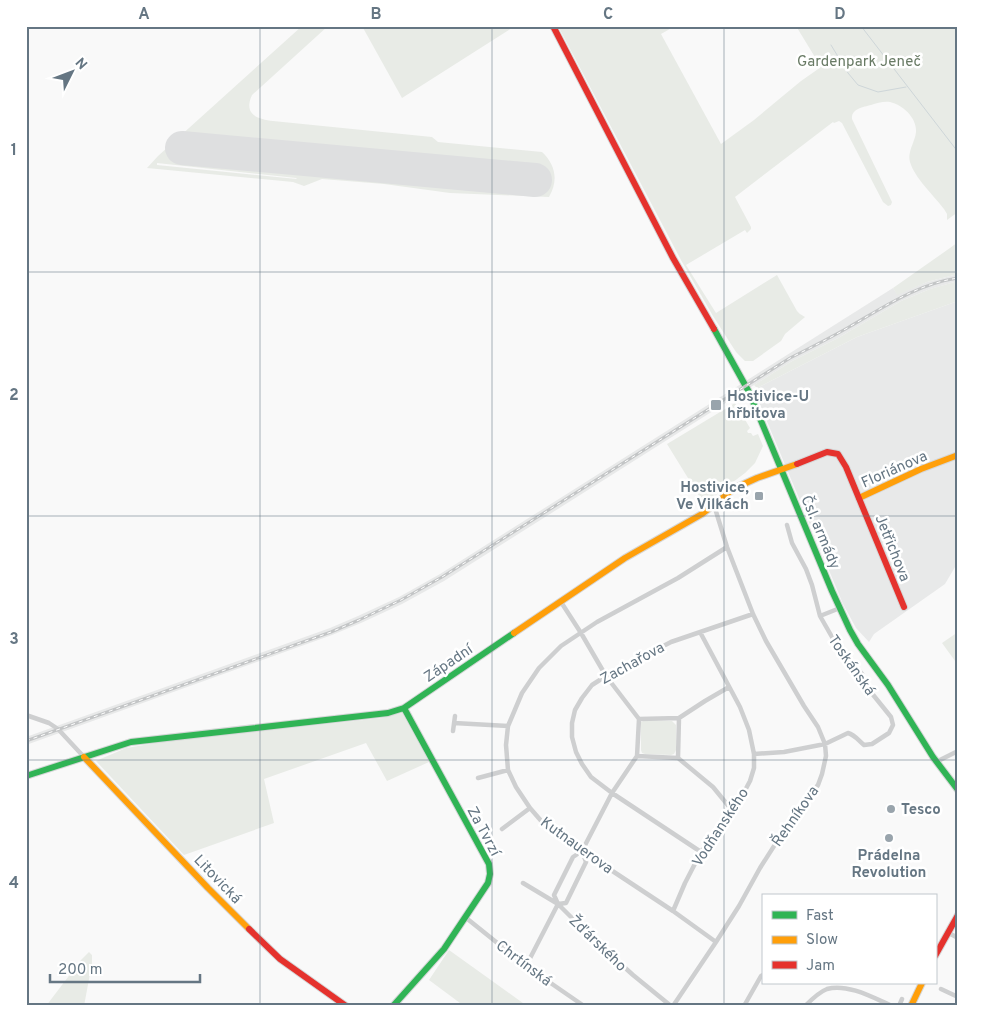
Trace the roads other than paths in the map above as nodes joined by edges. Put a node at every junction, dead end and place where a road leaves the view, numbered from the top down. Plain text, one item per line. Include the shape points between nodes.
1 (553, 26) edge
2 (958, 456) edge
3 (781, 470) junction
4 (859, 498) junction
5 (714, 505) junction
6 (787, 525) dead end
7 (727, 547) junction
8 (561, 602) junction
9 (840, 608) junction
10 (904, 608) dead end
11 (753, 614) junction
12 (820, 616) junction
13 (700, 632) junction
14 (581, 633) junction
15 (606, 676) junction
16 (729, 687) junction
17 (404, 708) junction
18 (26, 716) edge
19 (455, 716) dead end
20 (639, 718) junction
21 (679, 718) junction
22 (454, 723) junction
23 (508, 726) junction
24 (453, 731) dead end
25 (825, 744) junction
26 (958, 751) edge
27 (754, 754) junction
28 (637, 756) junction
29 (84, 757) junction
30 (678, 758) junction
31 (936, 762) junction
32 (508, 770) junction
33 (26, 776) edge
34 (478, 778) dead end
35 (958, 790) edge
36 (612, 793) junction
37 (530, 808) junction
38 (731, 809) junction
39 (502, 829) dead end
40 (582, 851) junction
41 (701, 852) junction
42 (523, 883) dead end
43 (558, 904) junction
44 (674, 911) junction
45 (958, 915) edge
46 (465, 918) junction
47 (947, 932) junction
48 (958, 938) edge
49 (716, 942) junction
50 (936, 954) edge
51 (526, 966) junction
52 (762, 976) edge
53 (922, 984) edge
54 (941, 989) dead end
55 (958, 997) edge
56 (902, 999) dead end
57 (344, 1005) edge
58 (393, 1006) edge
59 (584, 1006) edge
60 (672, 1006) edge
61 (744, 1006) edge
62 (805, 1006) edge
63 (892, 1006) edge
64 (899, 1006) edge
65 (911, 1006) edge

1 - 3 street, Čsl. armády via 630,178 749,392
2 - 4 street, Floriánova
3 - 4 street, Floriánova via 827,452 838,454
3 - 5 street, Západní via 735,488
3 - 9 street, Čsl. armády
4 - 10 street, Jetřichova
5 - 7 street, Řehníkova
5 - 8 street, Západní via 625,558
6 - 12 street, Toskánská via 792,544 812,585
7 - 11 street, Řehníkova
7 - 14 street, Kutnauerova
8 - 14 street
8 - 17 street, Západní
9 - 12 street
9 - 31 street, Čsl. armády via 858,644
11 - 13 street, Zachařova
11 - 25 street, Řehníkova
12 - 25 street, Toskánská via 891,717 893,725 889,733 872,744 864,745 848,733
13 - 15 street, Zachařova via 671,642
13 - 16 street, Vodňanského
14 - 15 street
14 - 23 street, Kutnauerova via 539,668 522,693
15 - 20 street
15 - 36 street, Zachařova via 592,685 575,710 572,737 576,752 591,777
16 - 21 street
16 - 27 street, Vodňanského via 749,730
17 - 29 street, Západní via 369,716 131,742
17 - 46 street, Za Tvrzí via 489,864 488,883
18 - 29 street via 58,730
19 - 22 street
20 - 21 street
20 - 28 street
21 - 30 street
22 - 23 street
22 - 24 street
23 - 32 street, Kutnauerova
25 - 27 street
25 - 49 street, Řehníkova via 826,756 818,785 790,821
26 - 31 street
27 - 38 street, Vodňanského via 750,781
28 - 30 street
28 - 36 street
29 - 33 street, Západní
29 - 57 street, Litovická via 280,959
30 - 38 street via 713,787
31 - 35 street, Čsl. armády
32 - 34 street
32 - 37 street, Kutnauerova
36 - 40 street
36 - 41 street, Zachařova
37 - 39 street
37 - 40 street, Kutnauerova via 543,823
38 - 41 street, Vodňanského
40 - 43 street via 573,857 554,896
40 - 43 street via 586,862 566,902
40 - 44 street, Kutnauerova
41 - 44 street, Vodňanského
42 - 43 street, Žďárského
43 - 51 street
43 - 60 street, Žďárského via 633,975
44 - 49 street, Kutnauerova
45 - 47 street
46 - 51 street, Chrtínská
46 - 58 street, Za Tvrzí via 444,949
47 - 48 street
47 - 50 street
49 - 60 street, Řehníkova
51 - 59 street, Chrtínská
52 - 61 street
53 - 65 street
54 - 55 street
56 - 64 street
62 - 63 street via 826,990 839,988

